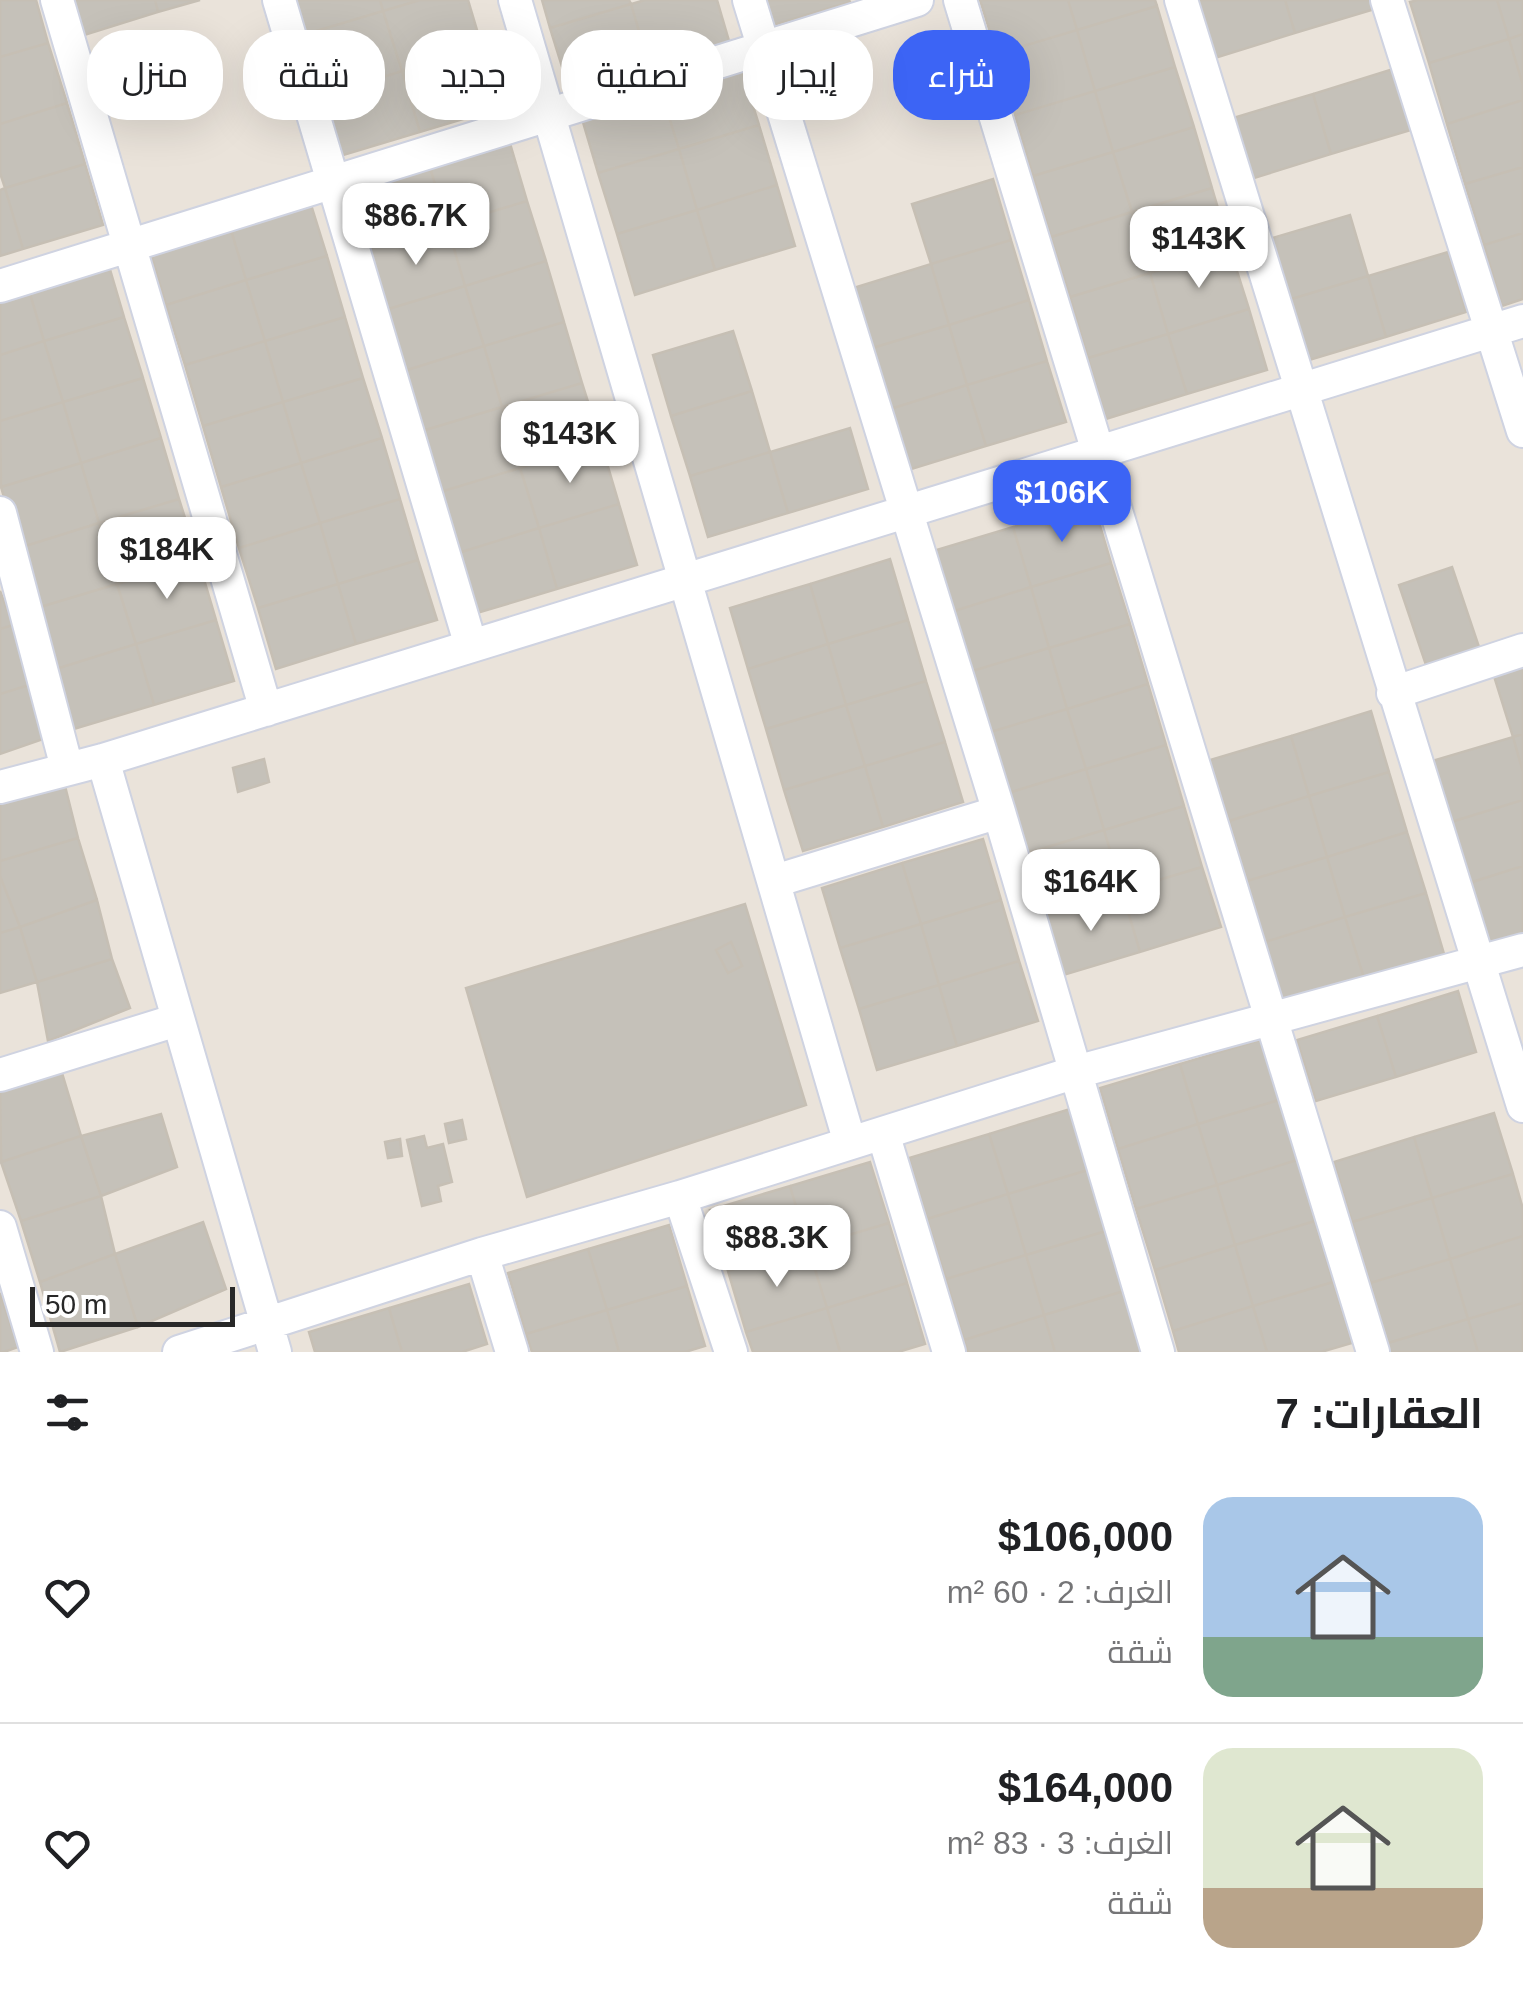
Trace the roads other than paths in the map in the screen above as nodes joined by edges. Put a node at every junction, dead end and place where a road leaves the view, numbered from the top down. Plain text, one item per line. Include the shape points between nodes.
1 (57, 0) edge
2 (279, 0) edge
3 (515, 0) edge
4 (749, 0) edge
5 (916, 0) edge
6 (960, 0) edge
7 (1182, 0) edge
8 (1386, 0) edge
9 (758, 30) edge
10 (821, 30) edge
11 (743, 54) edge
12 (549, 112) junction
13 (786, 120) edge
14 (334, 180) junction
15 (130, 246) junction
16 (0, 286) edge
17 (1523, 321) edge
18 (1490, 331) junction
19 (1301, 390) junction
20 (1523, 431) edge
21 (1098, 452) junction
22 (0, 512) edge
23 (908, 512) junction
24 (685, 580) junction
25 (470, 646) junction
26 (1523, 650) edge
27 (1394, 693) junction
28 (266, 710) junction
29 (104, 760) junction
30 (67, 768) junction
31 (0, 788) edge
32 (1000, 812) junction
33 (775, 881) junction
34 (1523, 950) edge
35 (1481, 962) junction
36 (1271, 1019) junction
37 (177, 1020) junction
38 (1076, 1072) junction
39 (0, 1075) edge
40 (1523, 1106) edge
41 (884, 1133) junction
42 (850, 1143) junction
43 (680, 1196) junction
44 (0, 1227) edge
45 (482, 1254) junction
46 (271, 1339) edge
47 (36, 1352) edge
48 (179, 1352) edge
49 (512, 1352) edge
50 (731, 1352) edge
51 (950, 1352) edge
52 (1158, 1352) edge
53 (1373, 1352) edge

1 - 15 street
2 - 14 street
3 - 12 street
4 - 9 street
5 - 10 street
6 - 21 street
7 - 19 street
8 - 18 street
11 - 12 street
12 - 14 street
12 - 24 street
13 - 23 street
14 - 15 street
14 - 25 street
15 - 16 street
15 - 28 street
17 - 18 street
18 - 19 street
18 - 20 street
19 - 21 street
19 - 27 street
21 - 23 street
21 - 36 street
22 - 30 street
23 - 24 street
23 - 32 street
24 - 25 street
24 - 33 street
25 - 28 street
26 - 27 street
27 - 35 street
28 - 29 street
29 - 30 street
29 - 37 street
30 - 31 street
32 - 33 street
32 - 38 street
33 - 42 street
34 - 35 street
35 - 36 street
35 - 40 street
36 - 38 street
36 - 53 street
37 - 39 street
37 - 46 street
38 - 41 street
38 - 52 street
41 - 42 street
41 - 51 street
42 - 43 street
43 - 45 street
43 - 50 street
44 - 47 street
45 - 46 street
45 - 49 street
46 - 48 street

